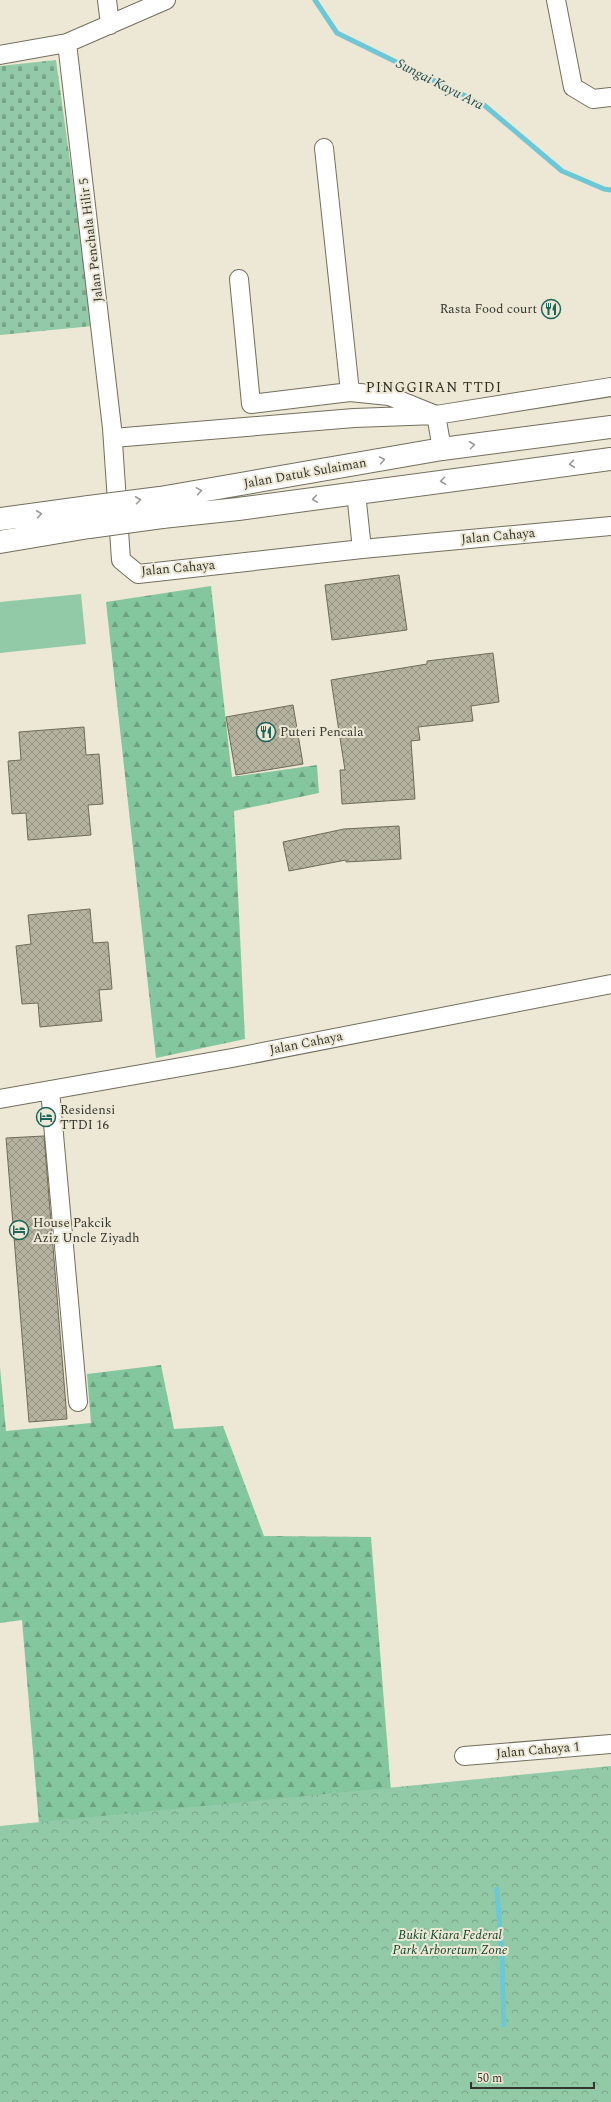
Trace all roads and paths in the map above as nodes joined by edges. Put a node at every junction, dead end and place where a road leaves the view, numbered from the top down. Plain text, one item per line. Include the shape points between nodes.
1 (107, 0) edge
2 (166, 0) edge
3 (556, 0) edge
4 (110, 25) junction
5 (67, 43) junction
6 (0, 55) edge
7 (611, 97) edge
8 (324, 148) dead end
9 (239, 279) dead end
10 (611, 387) edge
11 (350, 392) junction
12 (436, 415) junction
13 (611, 427) edge
14 (112, 438) junction
15 (442, 449) junction
16 (611, 459) edge
17 (356, 493) junction
18 (161, 508) junction
19 (89, 517) junction
20 (0, 519) edge
21 (611, 526) edge
22 (0, 542) edge
23 (362, 549) junction
24 (611, 984) edge
25 (50, 1090) junction
26 (0, 1099) edge
27 (78, 1402) dead end
28 (611, 1744) edge
29 (464, 1756) dead end

1 - 4 street
2 - 4 street
3 - 7 street via 573,87 593,99
4 - 5 street
5 - 6 street
5 - 14 street, Jalan Penchala Hilir 5
8 - 11 street
9 - 11 street via 251,404
10 - 12 street
11 - 12 street via 389,396
12 - 14 street via 354,418
12 - 15 street
15 -> 13 main road, Jalan Datuk Sulaiman
14 - 23 street, Jalan Cahaya via 121,560 138,574
18 -> 15 main road, Jalan Datuk Sulaiman
16 -> 17 main road, Jalan Datuk Sulaiman
17 -> 18 main road, Jalan Datuk Sulaiman
17 - 23 street
18 - 19 main road, Jalan Datuk Sulaiman, bridge
20 -> 19 main road, Jalan Datuk Sulaiman
19 - 22 main road, Jalan Datuk Sulaiman
21 - 23 street, Jalan Cahaya
24 - 25 street, Jalan Cahaya via 232,1058
25 - 26 street, Jalan Cahaya
25 - 27 street
28 - 29 street, Jalan Cahaya 1

